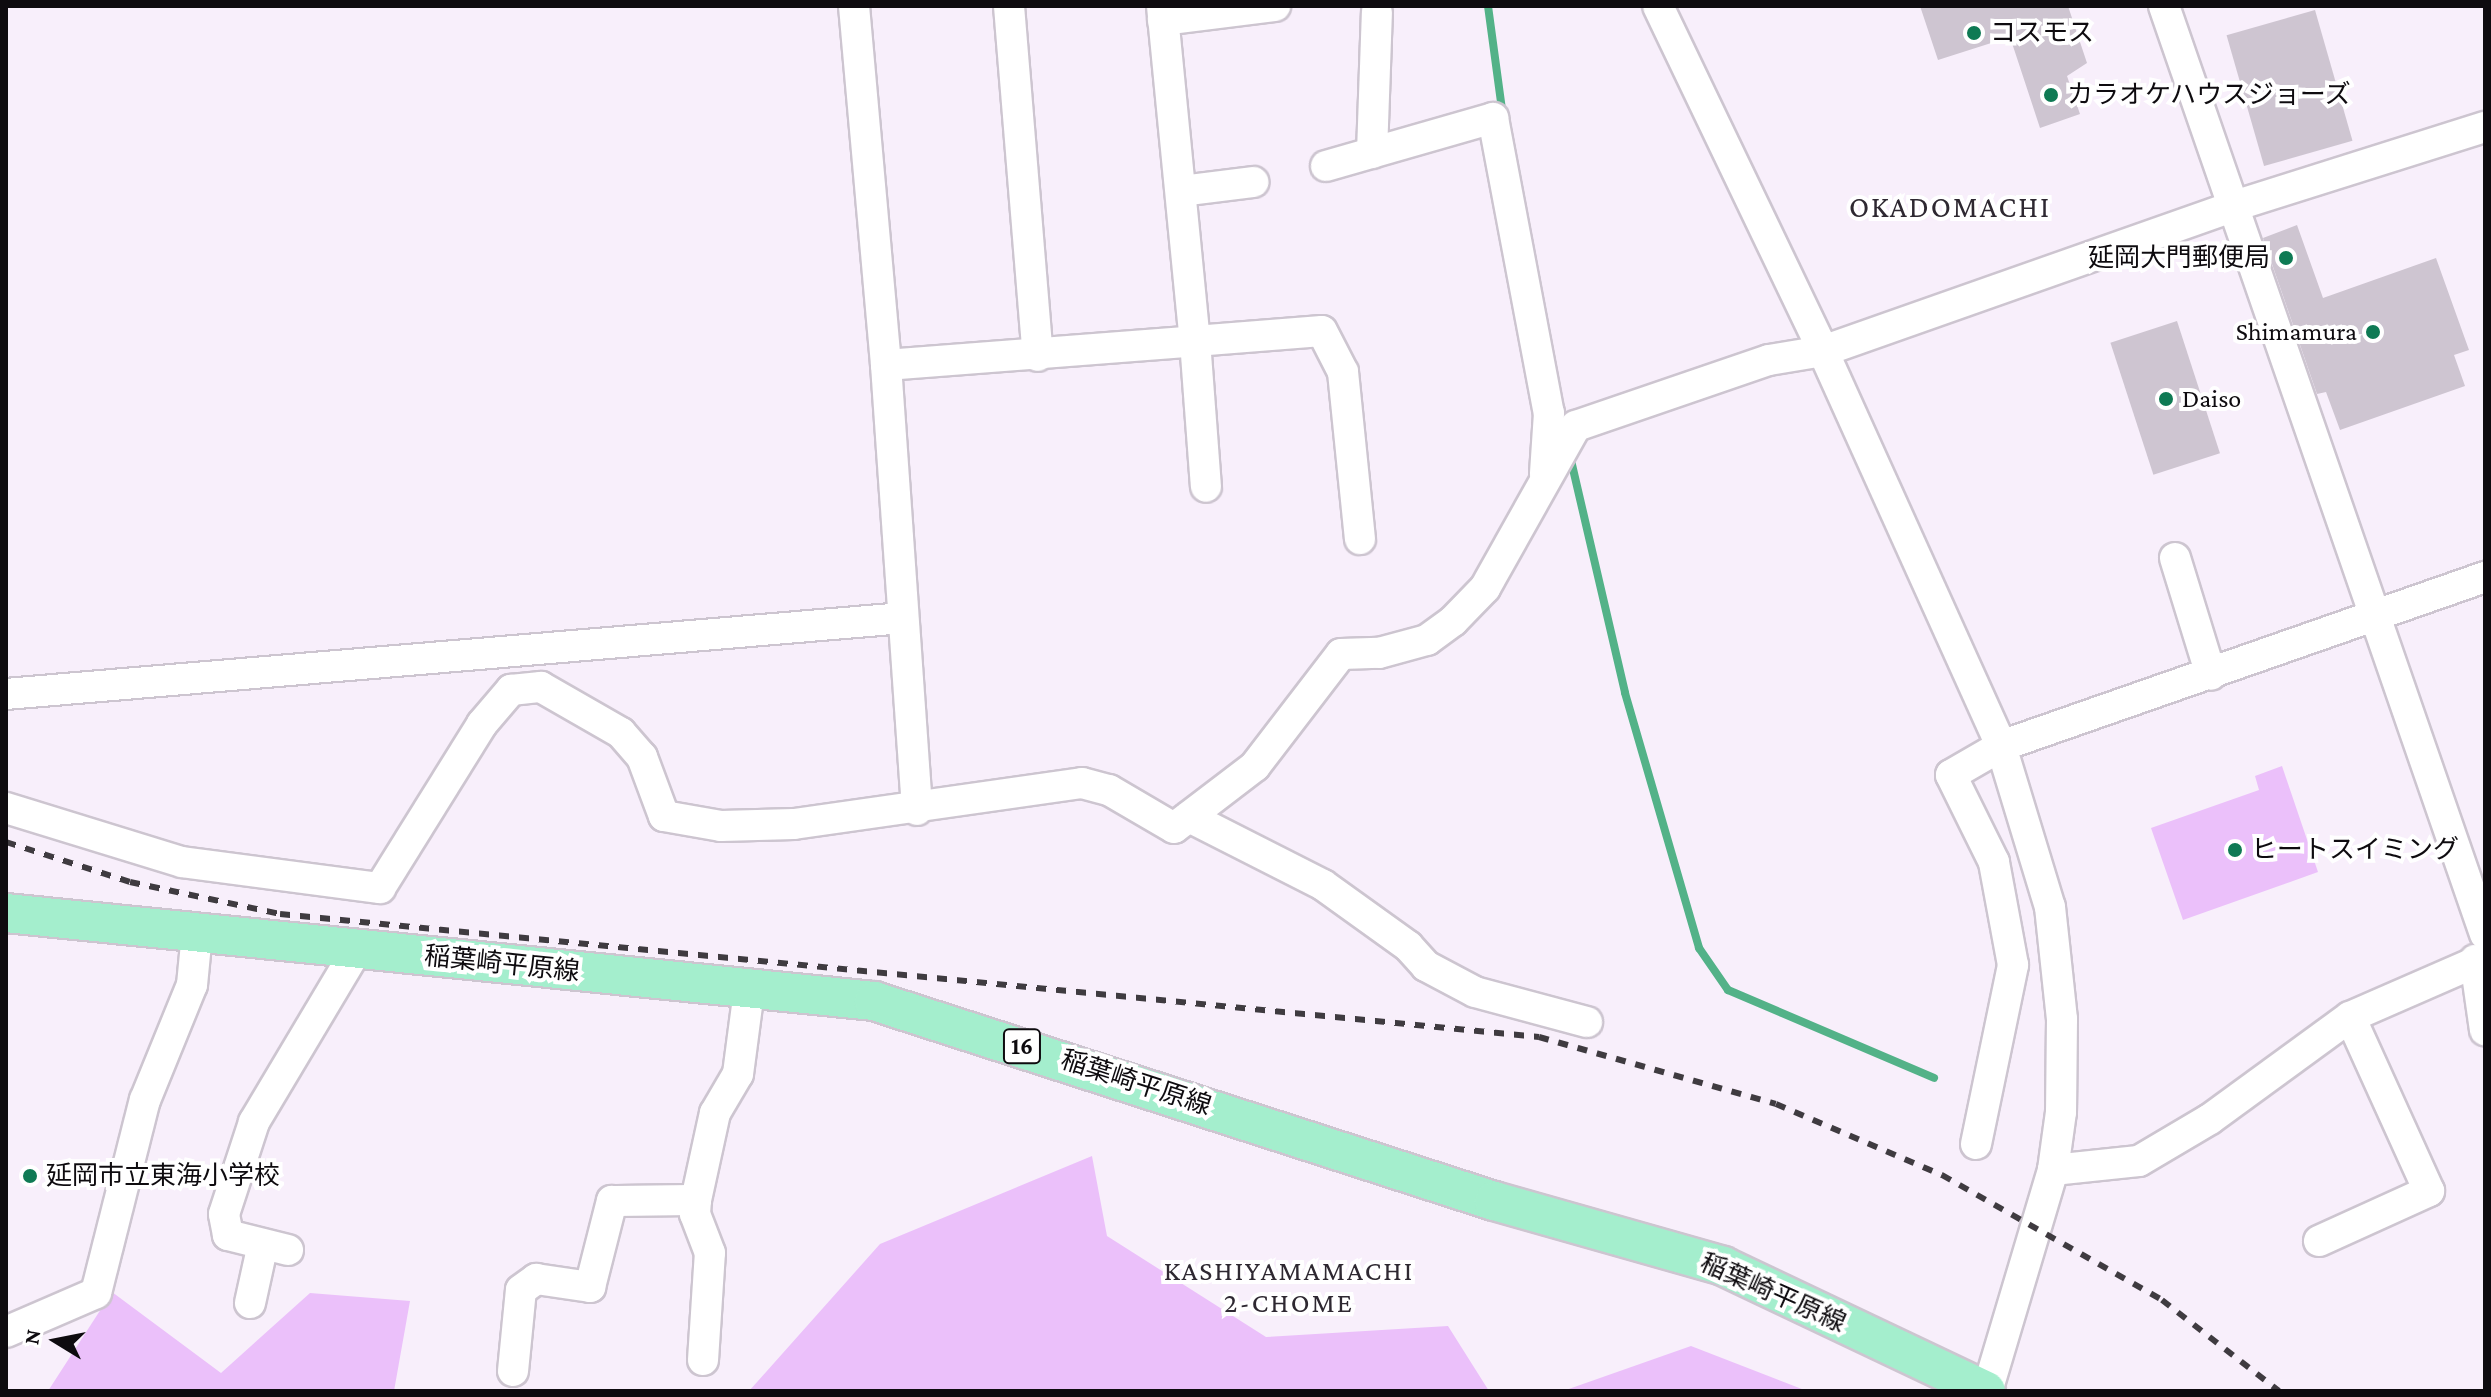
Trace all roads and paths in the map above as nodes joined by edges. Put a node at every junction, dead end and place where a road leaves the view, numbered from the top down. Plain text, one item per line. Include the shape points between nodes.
1 (854, 6) edge
2 (1009, 6) edge
3 (1275, 6) edge
4 (1658, 6) edge
5 (2164, 6) edge
6 (1377, 12) dead end
7 (1163, 13) edge
8 (2485, 127) edge
9 (1372, 153) junction
10 (1326, 166) dead end
11 (1253, 182) dead end
12 (1181, 191) junction
13 (2231, 207) junction
14 (1195, 341) junction
15 (1823, 351) junction
16 (1038, 356) junction
17 (886, 365) junction
18 (1550, 474) junction
19 (1206, 487) dead end
20 (1360, 539) dead end
21 (2175, 558) dead end
22 (2485, 577) edge
23 (2373, 617) junction
24 (903, 618) junction
25 (2211, 675) junction
26 (6, 694) edge
27 (2001, 746) junction
28 (6, 808) edge
29 (917, 810) junction
30 (1189, 817) junction
31 (6, 913) edge
32 (197, 933) junction
33 (357, 949) junction
34 (2482, 951) edge
35 (749, 990) junction
36 (2350, 1017) junction
37 (1587, 1022) dead end
38 (2485, 1030) edge
39 (1976, 1144) dead end
40 (2053, 1170) junction
41 (696, 1200) junction
42 (2319, 1241) dead end
43 (250, 1303) dead end
44 (6, 1332) edge
45 (703, 1360) dead end
46 (513, 1371) dead end
47 (1987, 1391) edge

1 - 17 street
2 - 16 street
3 - 7 street
4 - 15 street
5 - 13 street
6 - 9 street
7 - 12 street
8 - 13 street
9 - 10 street
9 - 18 street via 1493,118 1549,413
11 - 12 street
12 - 14 street
13 - 15 street
13 - 23 street
14 - 16 street
14 - 19 street
14 - 20 street via 1322,331 1343,372
15 - 18 street via 1769,360 1576,426
15 - 27 street
16 - 17 street
17 - 24 street
18 - 30 street via 1485,588 1453,621 1427,640 1379,653 1341,654 1255,766
21 - 25 street
22 - 23 street
23 - 25 street
23 - 34 street
24 - 26 street
24 - 29 street
25 - 27 street
27 - 39 street via 1951,775 1994,862 2013,965
27 - 40 street via 2050,907 2062,1019 2061,1112
28 - 29 street via 182,862 380,888 482,724 511,690 541,687 621,733 642,757 664,816 721,826
29 - 30 street via 1082,783 1109,790 1174,828
30 - 37 street via 1323,885 1408,946 1426,966 1463,986
31 - 32 main road, 稲葉崎平原線 / 16
32 - 33 main road, 稲葉崎平原線 / 16
32 - 44 street via 192,985 145,1100 96,1293
33 - 35 main road, 稲葉崎平原線 / 16
33 - 43 street via 254,1122 224,1214 228,1235 275,1247
34 - 36 street
34 - 38 street
35 - 41 street via 738,1074 715,1113
35 - 47 main road, 稲葉崎平原線 / 16 via 874,1001 936,1018 1494,1201 1723,1266
36 - 40 street via 2210,1119 2139,1161
36 - 42 street via 2429,1191
40 - 47 street
41 - 45 street via 695,1214 710,1253
41 - 46 street via 612,1201 590,1287 536,1279 521,1290

